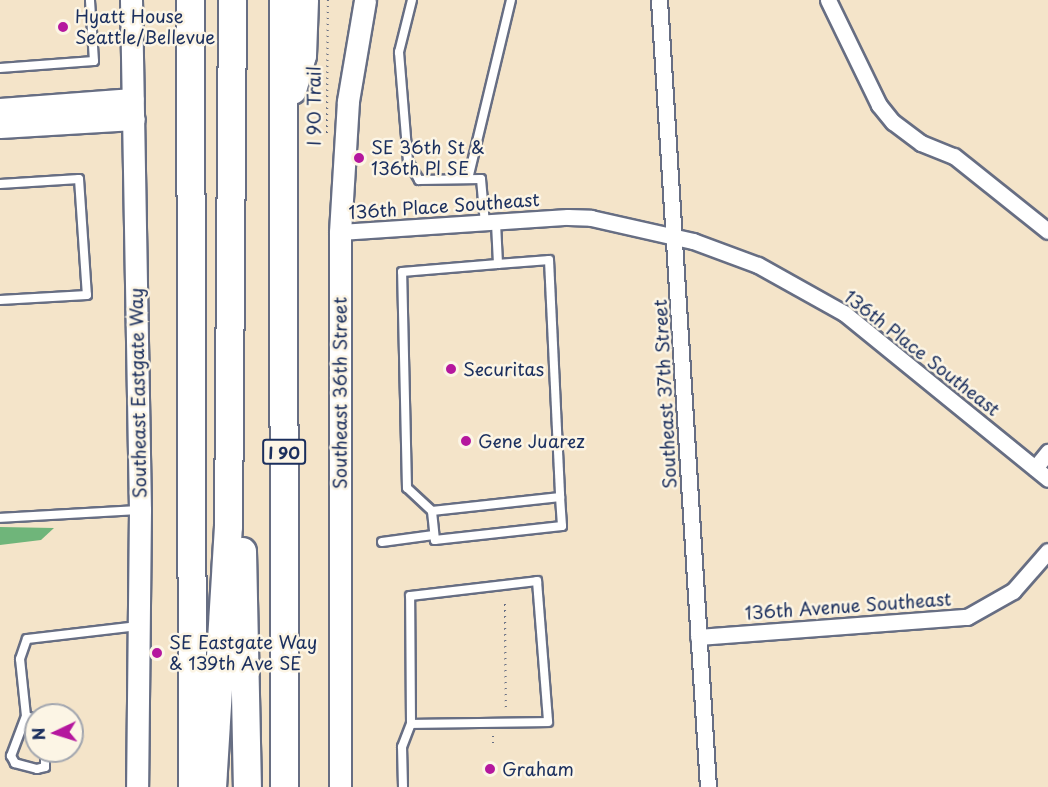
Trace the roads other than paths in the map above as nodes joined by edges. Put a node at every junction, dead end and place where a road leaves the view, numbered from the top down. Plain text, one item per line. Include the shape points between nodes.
1 (90, 0) edge
2 (131, 0) edge
3 (190, 0) edge
4 (232, 0) edge
5 (246, 0) edge
6 (283, 0) edge
7 (304, 0) edge
8 (365, 0) edge
9 (412, 0) edge
10 (511, 0) edge
11 (659, 0) edge
12 (828, 0) edge
13 (0, 68) edge
14 (134, 109) junction
15 (0, 110) edge
16 (284, 117) junction
17 (0, 127) edge
18 (468, 179) junction
19 (0, 184) edge
20 (490, 223) junction
21 (1048, 231) edge
22 (340, 232) junction
23 (674, 236) junction
24 (498, 264) junction
25 (0, 300) edge
26 (1048, 453) edge
27 (1035, 468) junction
28 (1048, 479) edge
29 (560, 497) junction
30 (140, 510) junction
31 (432, 512) junction
32 (0, 518) edge
33 (434, 536) junction
34 (382, 542) dead end
35 (1048, 551) edge
36 (140, 626) junction
37 (698, 637) junction
38 (25, 703) edge
39 (24, 721) edge
40 (411, 724) junction
41 (45, 763) edge
42 (137, 787) edge
43 (192, 787) edge
44 (212, 787) edge
45 (248, 787) edge
46 (284, 787) edge
47 (340, 787) edge
48 (403, 787) edge
49 (708, 787) edge

1 - 13 lane via 94,61
2 - 14 main road, Southeast Eastgate Way
3 - 43 highway
4 - 44 highway via 228,514
5 - 45 highway via 242,518
6 - 16 highway, I 90
7 - 16 highway via 302,56
8 - 22 main road, Southeast 36th Street via 348,101
9 - 18 lane via 399,52 408,161 419,180
10 - 18 lane
11 - 23 street, Southeast 37th Street
12 - 21 street via 879,105 893,122 921,143 954,156
14 - 15 main road
14 - 17 main road
14 - 30 main road, Southeast Eastgate Way
16 - 46 highway, I 90
18 - 20 lane via 481,179
19 - 25 lane via 79,179 87,296
20 - 22 street, 136th Place Southeast
20 - 23 street, 136th Place Southeast via 591,218
20 - 24 lane
22 - 47 main road, Southeast 36th Street
23 - 27 street, 136th Place Southeast via 758,265 844,313
23 - 37 street, Southeast 37th Street
24 - 29 lane via 549,260
24 - 31 lane via 402,272 407,488
26 - 27 street
27 - 28 street, 136th Place Southeast
29 - 31 lane
29 - 33 lane via 562,526 435,540
30 - 32 lane
30 - 36 main road, Southeast Eastgate Way
31 - 33 lane
33 - 34 lane
35 - 37 street, 136th Avenue Southeast via 1013,591 967,617
36 - 38 lane via 27,639 20,659
36 - 42 main road, Southeast Eastgate Way
37 - 49 street, Southeast 37th Street
39 - 41 lane via 11,756 15,763 37,769 45,767
40 - 40 lane via 548,722 537,581 410,596
40 - 48 lane via 402,747

